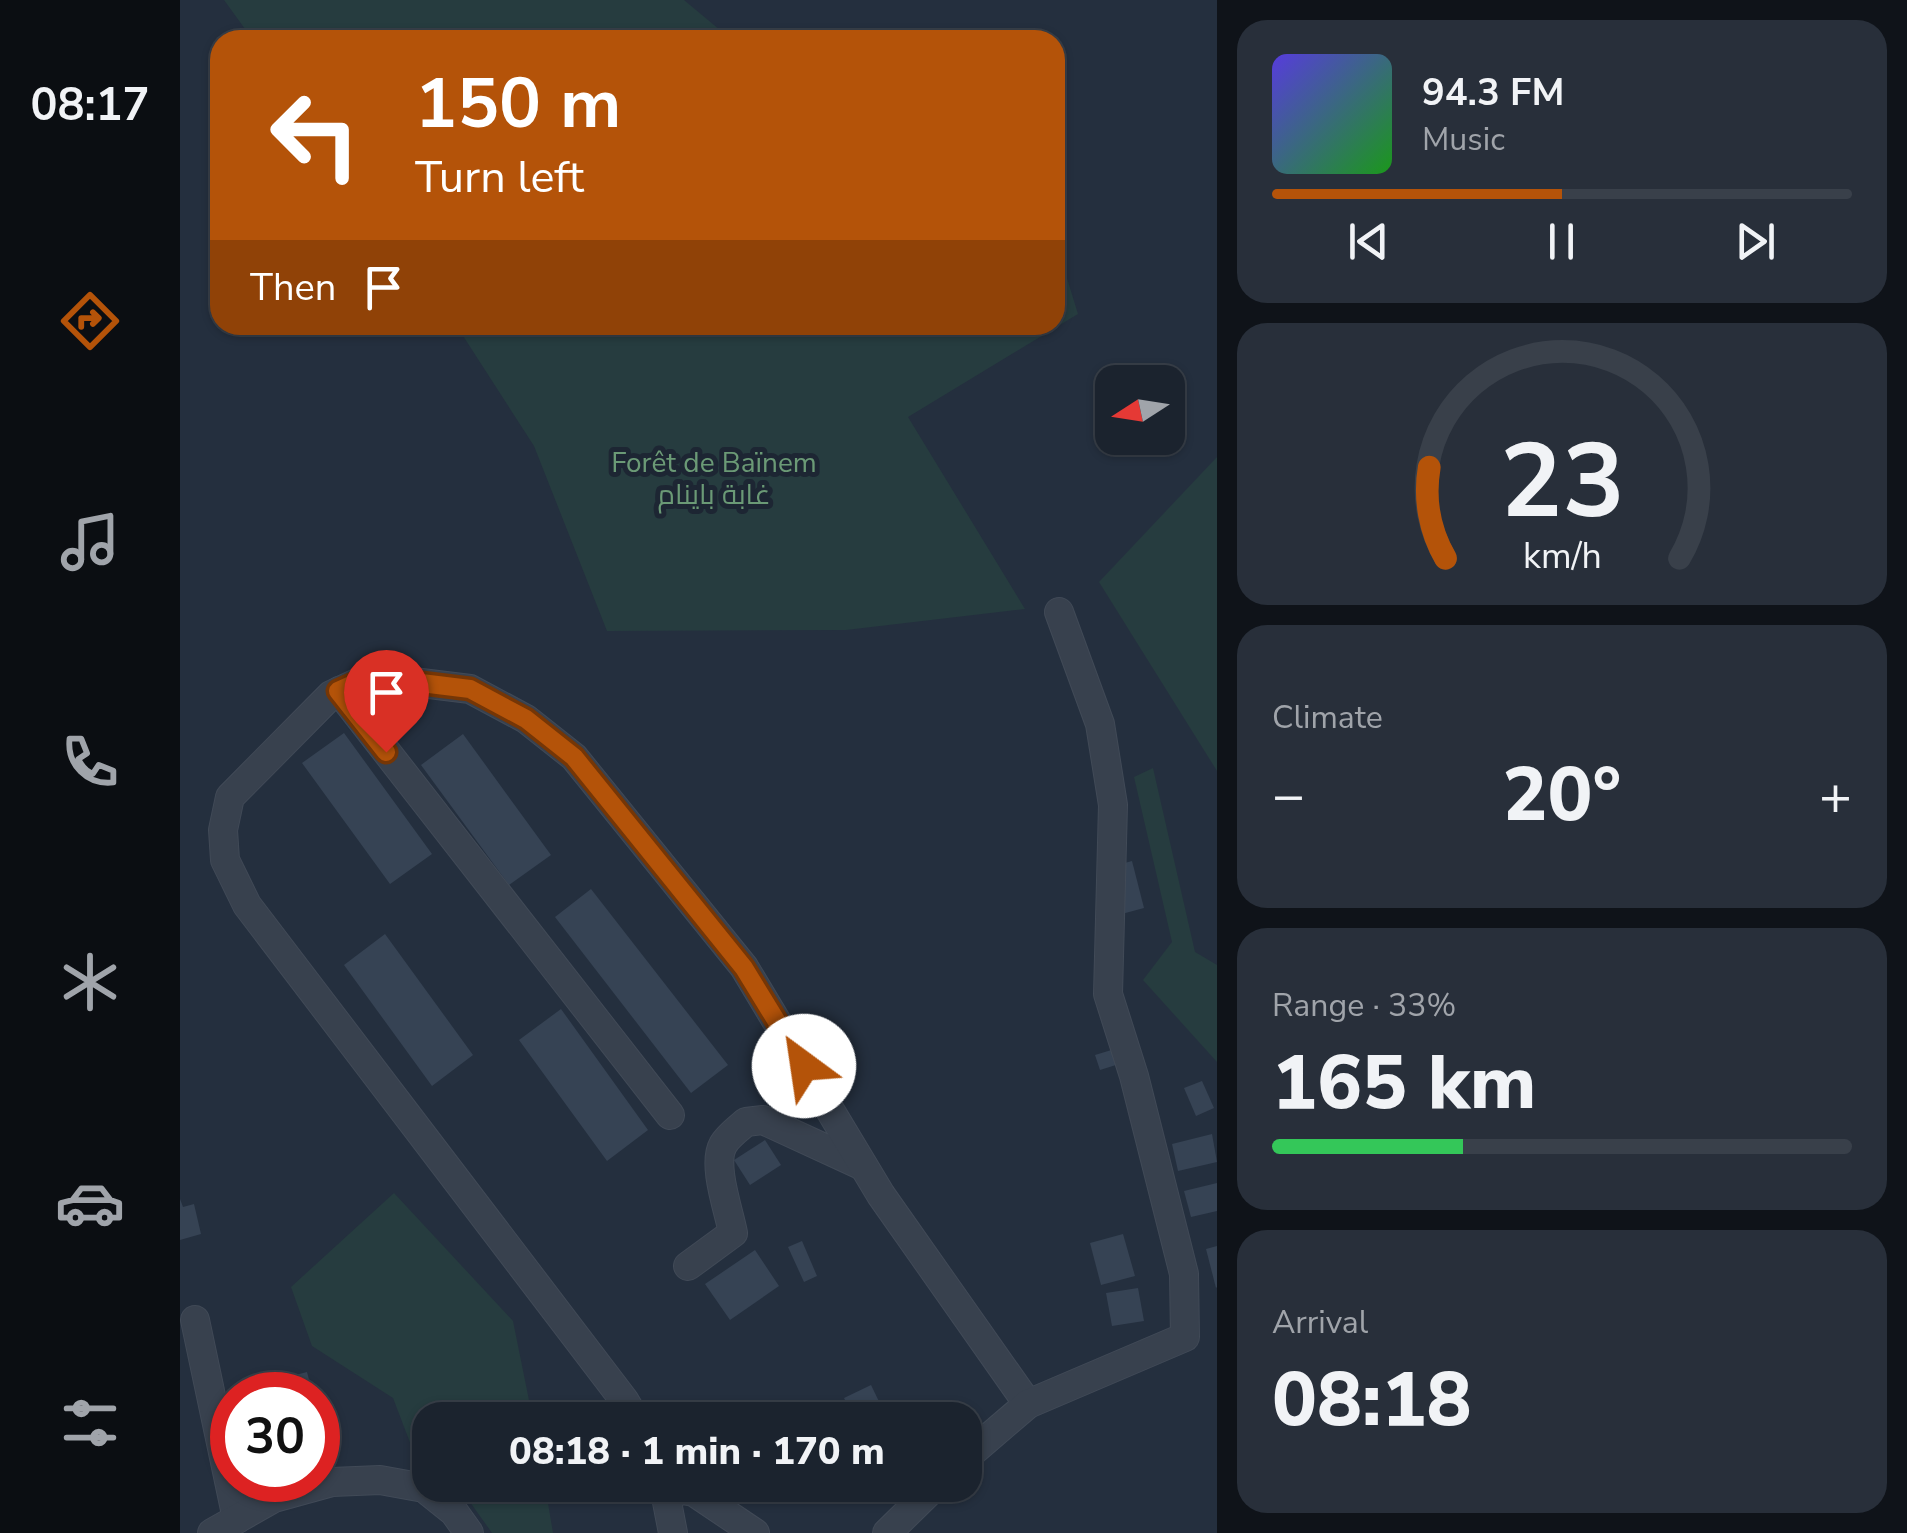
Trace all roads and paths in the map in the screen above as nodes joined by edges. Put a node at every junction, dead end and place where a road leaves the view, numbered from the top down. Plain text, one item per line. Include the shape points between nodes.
1 (1058, 612) dead end
2 (338, 691) junction
3 (670, 1115) dead end
4 (863, 1166) junction
5 (688, 1266) dead end
6 (195, 1320) dead end
7 (625, 1402) edge
8 (1028, 1404) junction
9 (982, 1443) edge
10 (667, 1502) edge
11 (709, 1502) edge
12 (919, 1502) edge
13 (224, 1526) edge
14 (470, 1533) edge
15 (674, 1533) edge
16 (755, 1533) edge
17 (887, 1533) edge

1 - 8 street via 1100,724 1113,805 1108,994 1184,1274 1184,1337
2 - 3 street
2 - 4 street via 360,681 470,689 526,719 574,757 744,968
2 - 7 street via 230,798 226,860 246,905
4 - 5 street via 763,1120 746,1122 722,1145 720,1159 734,1233
4 - 8 street
6 - 13 street
8 - 9 street
10 - 15 street
11 - 16 street
12 - 17 street
13 - 14 street via 274,1498 332,1482 380,1480 424,1488

